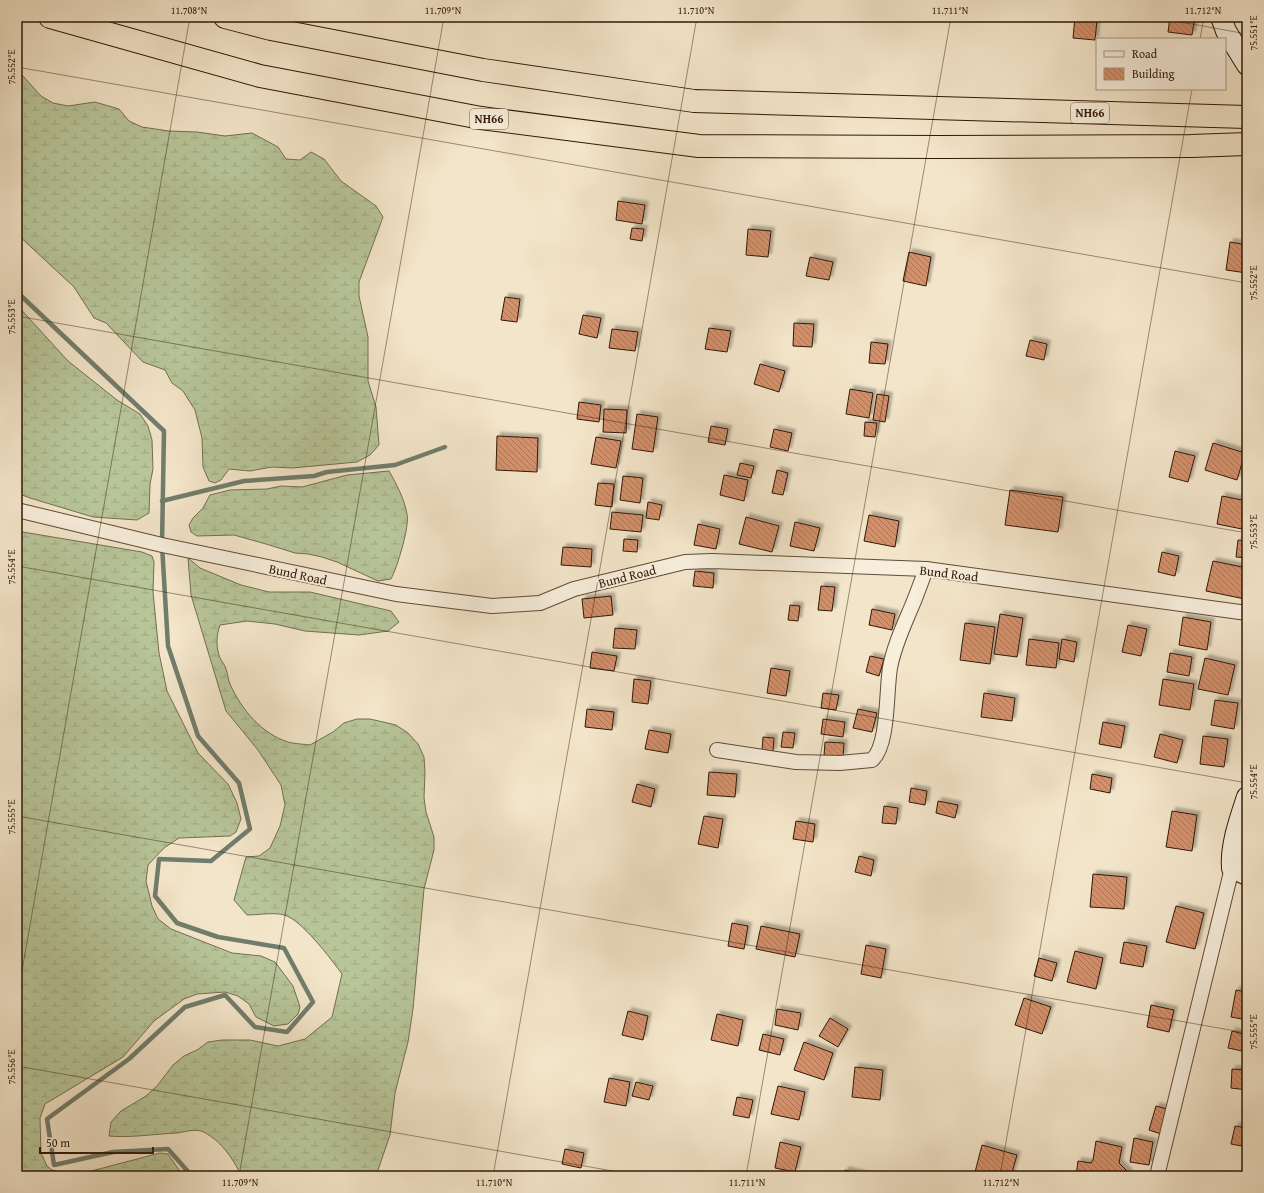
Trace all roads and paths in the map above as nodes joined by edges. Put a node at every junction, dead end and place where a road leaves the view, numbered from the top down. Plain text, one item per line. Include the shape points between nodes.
1 (50, 17) edge
2 (225, 17) edge
3 (1221, 17) edge
4 (1247, 65) edge
5 (1247, 117) edge
6 (1247, 144) edge
7 (17, 510) edge
8 (926, 569) junction
9 (1247, 613) edge
10 (717, 750) dead end
11 (1247, 797) edge
12 (1239, 872) edge
13 (1157, 1176) edge

1 - 6 highway, NH66 via 260,76 481,118 699,146
2 - 5 highway, NH66 via 271,29 483,70 694,101
3 - 4 main road via 1226,31
7 - 8 street, Bund Road via 162,545 396,594 492,606 540,602 574,589 685,562
8 - 9 street, Bund Road
8 - 10 street via 890,666 883,735 876,757 872,760 840,763 796,762
11 - 12 main road via 1231,860
12 - 13 street

